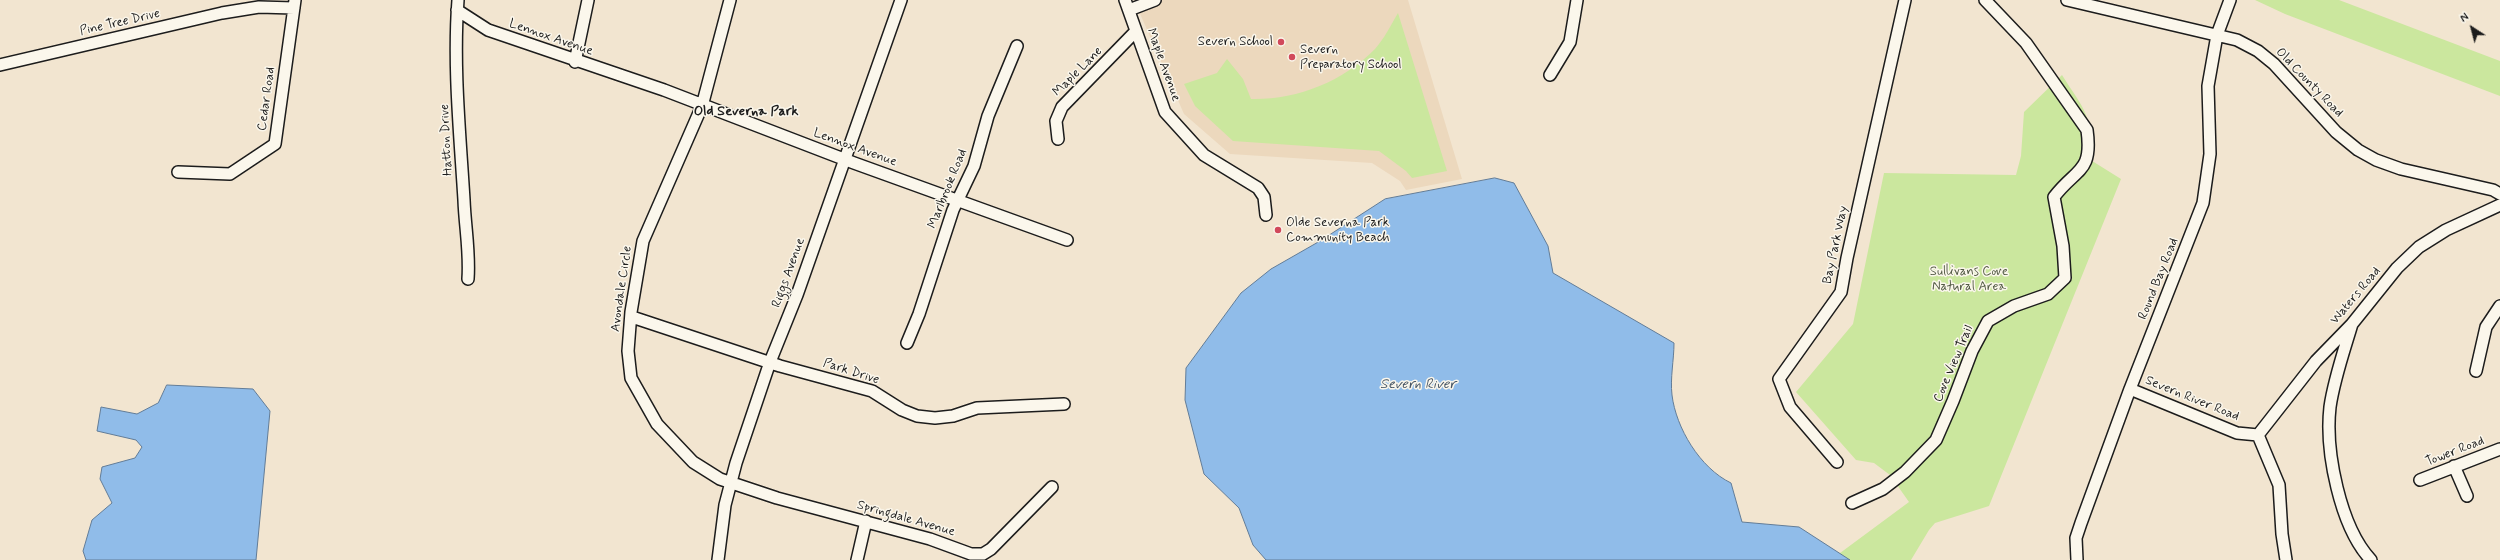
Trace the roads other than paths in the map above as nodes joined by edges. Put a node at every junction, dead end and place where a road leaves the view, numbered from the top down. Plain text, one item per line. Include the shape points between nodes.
1 (588, 0) edge
2 (730, 0) edge
3 (902, 0) edge
4 (1155, 0) edge
5 (1577, 0) edge
6 (1905, 0) edge
7 (1985, 0) edge
8 (2067, 0) edge
9 (2230, 0) edge
10 (295, 4) edge
11 (457, 5) edge
12 (1127, 5) edge
13 (1135, 32) junction
14 (2217, 35) junction
15 (1017, 46) dead end
16 (575, 62) junction
17 (0, 65) edge
18 (1550, 75) dead end
19 (702, 106) junction
20 (1058, 139) dead end
21 (844, 159) junction
22 (178, 172) dead end
23 (2500, 194) edge
24 (959, 200) junction
25 (2500, 205) edge
26 (1266, 215) dead end
27 (1067, 240) dead end
28 (468, 279) dead end
29 (2500, 306) edge
30 (632, 317) junction
31 (2352, 324) junction
32 (907, 343) dead end
33 (770, 362) junction
34 (2476, 371) dead end
35 (2130, 389) junction
36 (1064, 404) dead end
37 (2258, 435) junction
38 (2500, 449) edge
39 (1837, 462) dead end
40 (2454, 466) junction
41 (2420, 480) dead end
42 (730, 482) junction
43 (1052, 487) dead end
44 (2467, 496) dead end
45 (1852, 503) dead end
46 (866, 521) junction
47 (718, 560) edge
48 (857, 560) edge
49 (2077, 560) edge
50 (2286, 560) edge
51 (2371, 560) edge

1 - 16 street
2 - 19 street, Avondale Circle
3 - 21 street, Riggs Avenue
4 - 12 street
5 - 18 street via 1570,42
6 - 39 street, Bay Park Way via 1841,292 1779,379 1790,407
7 - 45 street, Cove View Trail via 2026,43 2087,130 2089,146 2085,166 2063,185 2054,197 2063,246 2065,278 2048,294 2014,306 1988,321 1972,350 1936,440 1905,472 1883,489
8 - 14 street, Old County Road
9 - 14 street, Round Bay Road
10 - 17 street, Pine Tree Drive via 222,13
10 - 22 street, Cedar Road via 275,144 230,174
11 - 16 street, Lennox Avenue via 488,30
11 - 28 street, Hatton Drive via 457,77 469,248
12 - 13 street, Maple Avenue
13 - 20 street, Maple Lane via 1062,107 1056,121
13 - 26 street, Maple Avenue via 1165,112 1204,155 1258,188 1264,197
14 - 23 street, Old County Road via 2238,40 2274,64 2336,132 2358,150 2401,169 2493,190
14 - 35 street, Round Bay Road via 2208,86 2210,154 2203,203
15 - 24 street, Marlbrook Road via 988,116 972,172
16 - 19 street, Lennox Avenue via 664,90
19 - 21 street, Lennox Avenue
19 - 30 street, Avondale Circle via 643,241
21 - 24 street, Lennox Avenue
21 - 33 street, Riggs Avenue via 797,295
24 - 27 street, Lennox Avenue
24 - 32 street, Marlbrook Road
25 - 31 street, Waters Road via 2446,230 2418,247 2397,268
29 - 34 street via 2486,327
30 - 33 street, Park Drive
30 - 42 street, Avondale Circle via 629,366 635,388 657,424 686,456 708,472
31 - 37 street, Waters Road via 2316,361
31 - 51 street via 2335,383 2329,430 2333,464 2350,529
33 - 36 street, Park Drive via 872,391 902,410 917,416 935,418 953,416 977,408
33 - 42 street, Riggs Avenue
35 - 37 street, Severn River Road via 2236,433
35 - 49 street, Round Bay Road via 2076,538
37 - 50 street via 2279,485
38 - 40 street, Tower Road
40 - 41 street, Tower Road
40 - 44 street
42 - 46 street, Springdale Avenue
42 - 47 street, Riggs Avenue
43 - 46 street, Springdale Avenue via 1005,536 983,554 972,554
46 - 48 street

